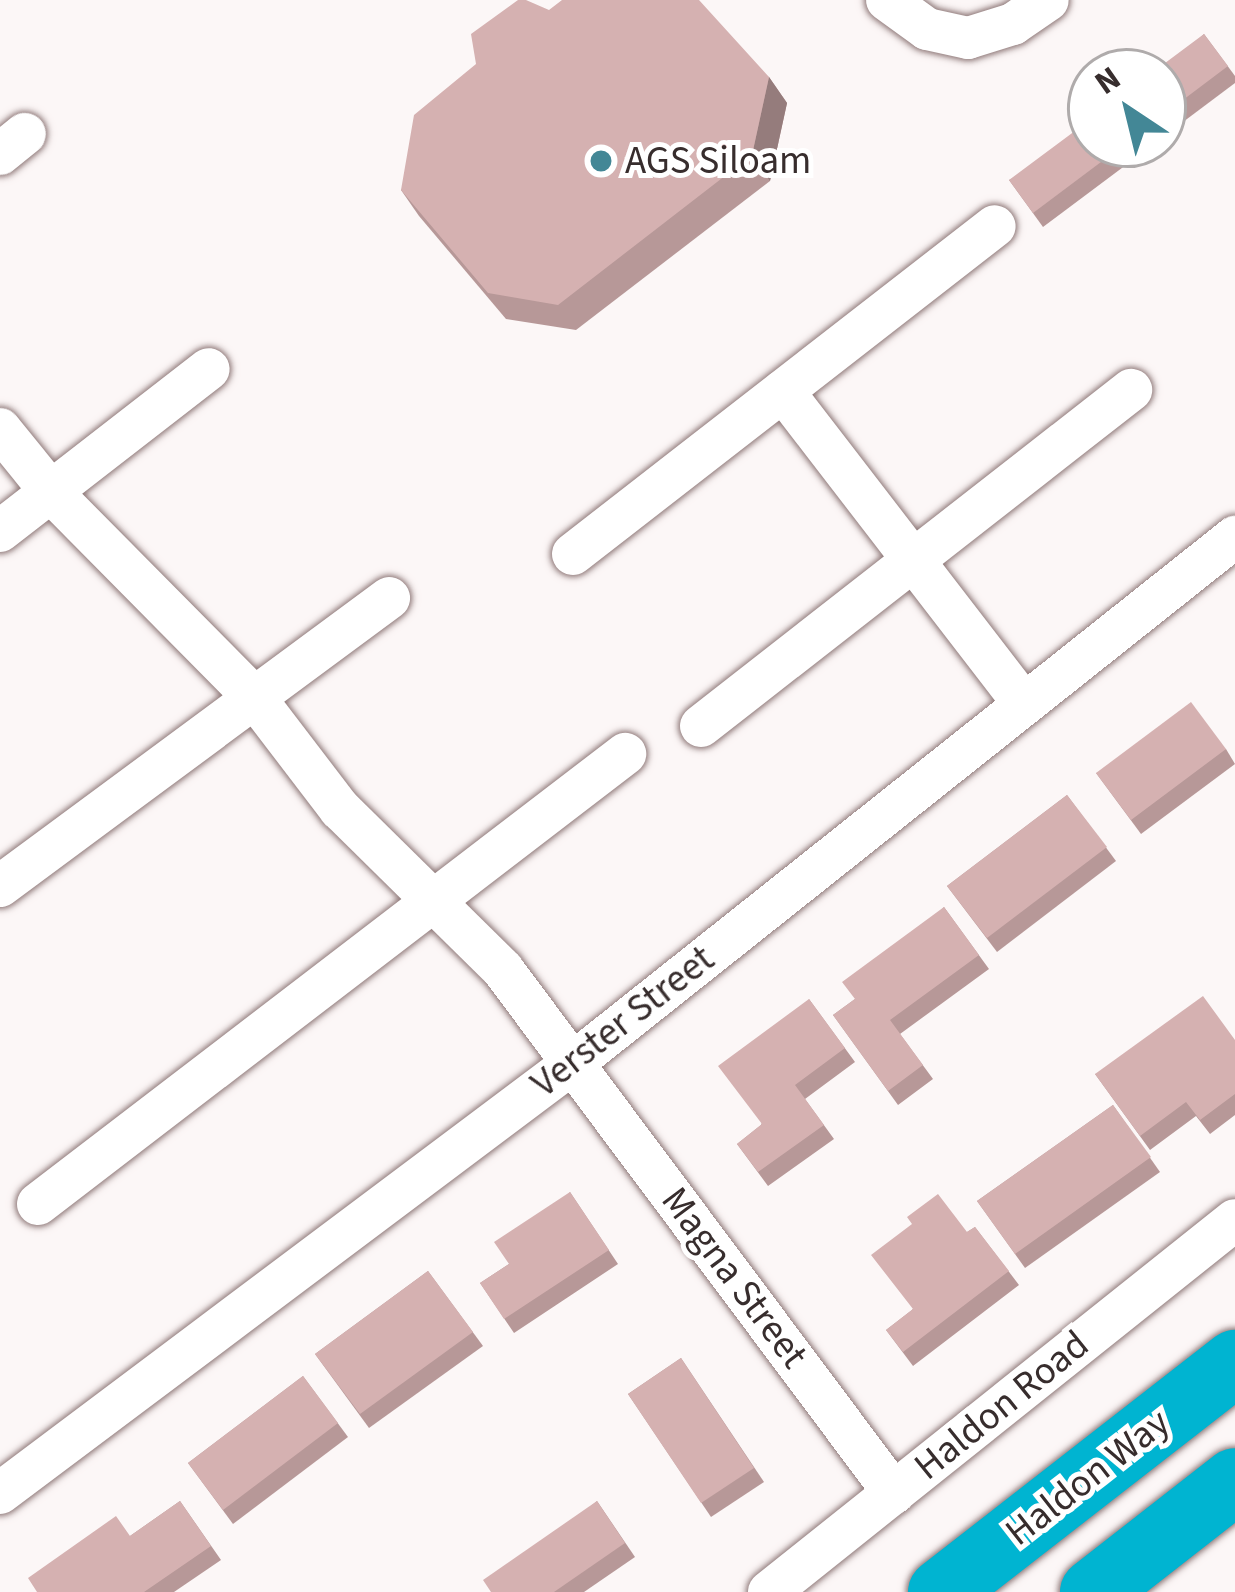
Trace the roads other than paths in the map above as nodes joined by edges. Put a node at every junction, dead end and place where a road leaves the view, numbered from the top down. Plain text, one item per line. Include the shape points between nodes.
1 (887, 0) edge
2 (1048, 0) edge
3 (995, 226) dead end
4 (208, 369) dead end
5 (1131, 390) dead end
6 (783, 391) junction
7 (0, 429) edge
8 (51, 492) junction
9 (0, 531) edge
10 (1235, 537) edge
11 (573, 554) dead end
12 (914, 562) junction
13 (389, 598) dead end
14 (255, 698) junction
15 (1024, 704) junction
16 (700, 726) dead end
17 (625, 754) dead end
18 (0, 886) edge
19 (430, 901) junction
20 (573, 1063) junction
21 (38, 1204) dead end
22 (1235, 1220) edge
23 (1235, 1363) edge
24 (5, 1480) edge
25 (1235, 1481) edge
26 (894, 1492) junction
27 (769, 1592) edge
28 (941, 1592) edge
29 (1093, 1592) edge

1 - 2 street via 926,29 968,38 1013,24
3 - 6 street
4 - 8 street
5 - 12 street
6 - 11 street
6 - 12 street
7 - 8 street, Magna Street
8 - 9 street
8 - 14 street, Magna Street
10 - 15 street, Verster Street
12 - 15 street
12 - 16 street
13 - 14 street
14 - 18 street
14 - 19 street, Magna Street via 340,808
15 - 20 street, Verster Street
17 - 19 street
19 - 20 street, Magna Street via 503,970
19 - 21 street
20 - 24 street, Verster Street
20 - 26 street, Magna Street
22 - 26 street, Haldon Road
23 - 28 highway, Haldon Way
25 - 29 highway
26 - 27 street, Haldon Road

